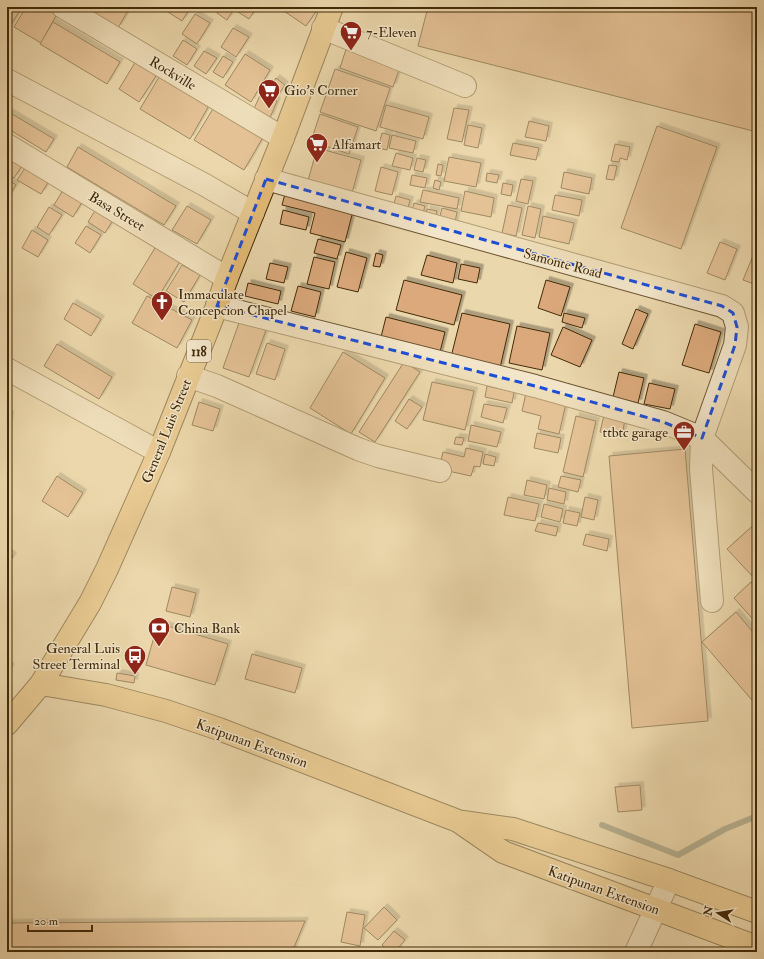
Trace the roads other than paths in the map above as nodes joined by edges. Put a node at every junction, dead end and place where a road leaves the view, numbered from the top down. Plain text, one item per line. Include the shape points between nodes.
1 (63, 7) edge
2 (332, 7) edge
3 (323, 28) junction
4 (7, 80) edge
5 (465, 86) dead end
6 (283, 138) junction
7 (7, 145) edge
8 (266, 179) junction
9 (254, 213) junction
10 (227, 278) junction
11 (217, 306) junction
12 (7, 369) edge
13 (188, 376) junction
14 (702, 438) junction
15 (159, 452) junction
16 (440, 471) dead end
17 (757, 492) edge
18 (712, 601) dead end
19 (41, 684) junction
20 (7, 724) edge
21 (458, 821) junction
22 (669, 880) junction
23 (656, 909) junction
24 (757, 912) edge
25 (755, 947) edge
26 (636, 952) edge

1 - 6 street, Rockville
2 - 3 main road, General Luis Street / 118
3 - 5 street
3 - 6 main road, General Luis Street / 118
4 - 9 street
6 - 8 main road, General Luis Street / 118
7 - 10 street, Basa Street
8 - 9 main road, General Luis Street / 118
8 - 14 street, Samonte Road via 722,306 733,313 737,327 735,345
9 - 10 main road, General Luis Street / 118
10 - 11 main road, General Luis Street / 118
11 - 13 main road, General Luis Street / 118
11 - 14 street via 535,386 663,422
12 - 15 street
13 - 15 main road, General Luis Street / 118
13 - 16 street via 217,386 358,449
14 - 17 street
14 - 18 street, Samonte Road via 701,469
15 - 19 main road, General Luis Street / 118 via 108,569 90,604
19 - 20 main road, General Luis Street / 118
19 - 21 main road, Katipunan Extension via 106,695 166,711
21 - 22 main road, Katipunan Extension via 513,829
21 - 23 main road, Katipunan Extension via 503,852
22 - 23 street
22 - 24 main road, Katipunan Extension
23 - 25 main road, Katipunan Extension
23 - 26 street

